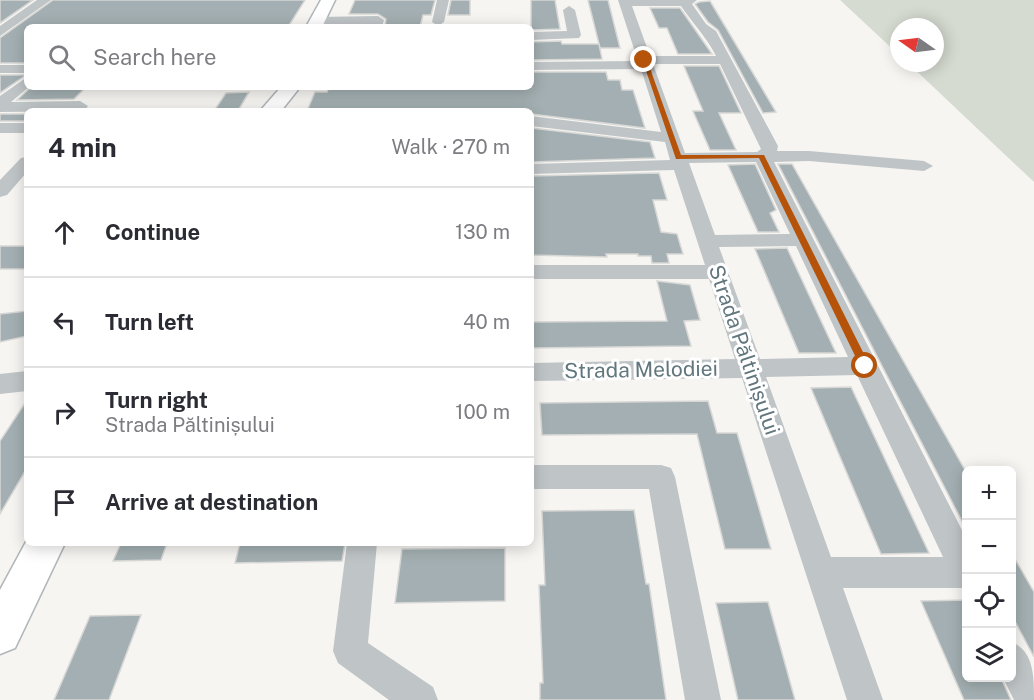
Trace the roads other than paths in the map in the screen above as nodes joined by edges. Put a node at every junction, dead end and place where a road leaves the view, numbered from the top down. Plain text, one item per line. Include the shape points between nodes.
1 (45, 0) edge
2 (328, 0) edge
3 (443, 0) edge
4 (624, 1) edge
5 (688, 1) edge
6 (569, 10) dead end
7 (438, 22) dead end
8 (315, 24) edge
9 (377, 24) edge
10 (0, 32) edge
11 (534, 36) edge
12 (724, 60) junction
13 (645, 62) junction
14 (534, 66) edge
15 (0, 69) edge
16 (24, 69) edge
17 (24, 84) edge
18 (287, 90) edge
19 (273, 101) edge
20 (0, 105) edge
21 (79, 108) edge
22 (534, 122) edge
23 (0, 128) edge
24 (24, 128) edge
25 (677, 154) junction
26 (762, 156) junction
27 (24, 165) edge
28 (924, 166) dead end
29 (534, 169) edge
30 (0, 191) edge
31 (802, 240) junction
32 (707, 241) junction
33 (534, 272) edge
34 (717, 272) junction
35 (865, 366) junction
36 (751, 369) junction
37 (534, 372) edge
38 (24, 381) edge
39 (0, 384) edge
40 (534, 477) edge
41 (44, 546) edge
42 (362, 546) edge
43 (962, 563) edge
44 (962, 571) edge
45 (821, 573) junction
46 (0, 633) edge
47 (1016, 668) edge
48 (420, 700) edge
49 (703, 700) edge
50 (865, 700) edge
51 (1033, 700) edge

1 - 10 street
2 - 8 main road
3 - 7 street
4 - 5 street
4 - 13 street, Strada Păltinișului
5 - 12 street via 701,27 710,31
6 - 11 street via 574,35
8 - 9 street via 378,20
12 - 13 street
12 - 26 street via 770,146 770,151
13 - 14 street
13 - 25 street, Strada Păltinișului
15 - 16 street
17 - 20 street
18 - 19 main road
20 - 21 street via 81,106
22 - 25 street
23 - 24 street
25 - 26 street
25 - 29 street
25 - 32 street, Strada Păltinișului
26 - 28 street
26 - 31 street
27 - 30 street
31 - 32 street
31 - 35 street
32 - 34 street, Strada Păltinișului
33 - 34 street
34 - 36 street, Strada Păltinișului
35 - 36 street, Strada Melodiei
35 - 43 street
36 - 37 street, Strada Melodiei
36 - 45 street, Strada Păltinișului
38 - 39 street
40 - 49 street via 661,477
41 - 46 main road
42 - 48 street via 350,651
44 - 45 street
45 - 50 street, Strada Păltinișului
47 - 51 street

